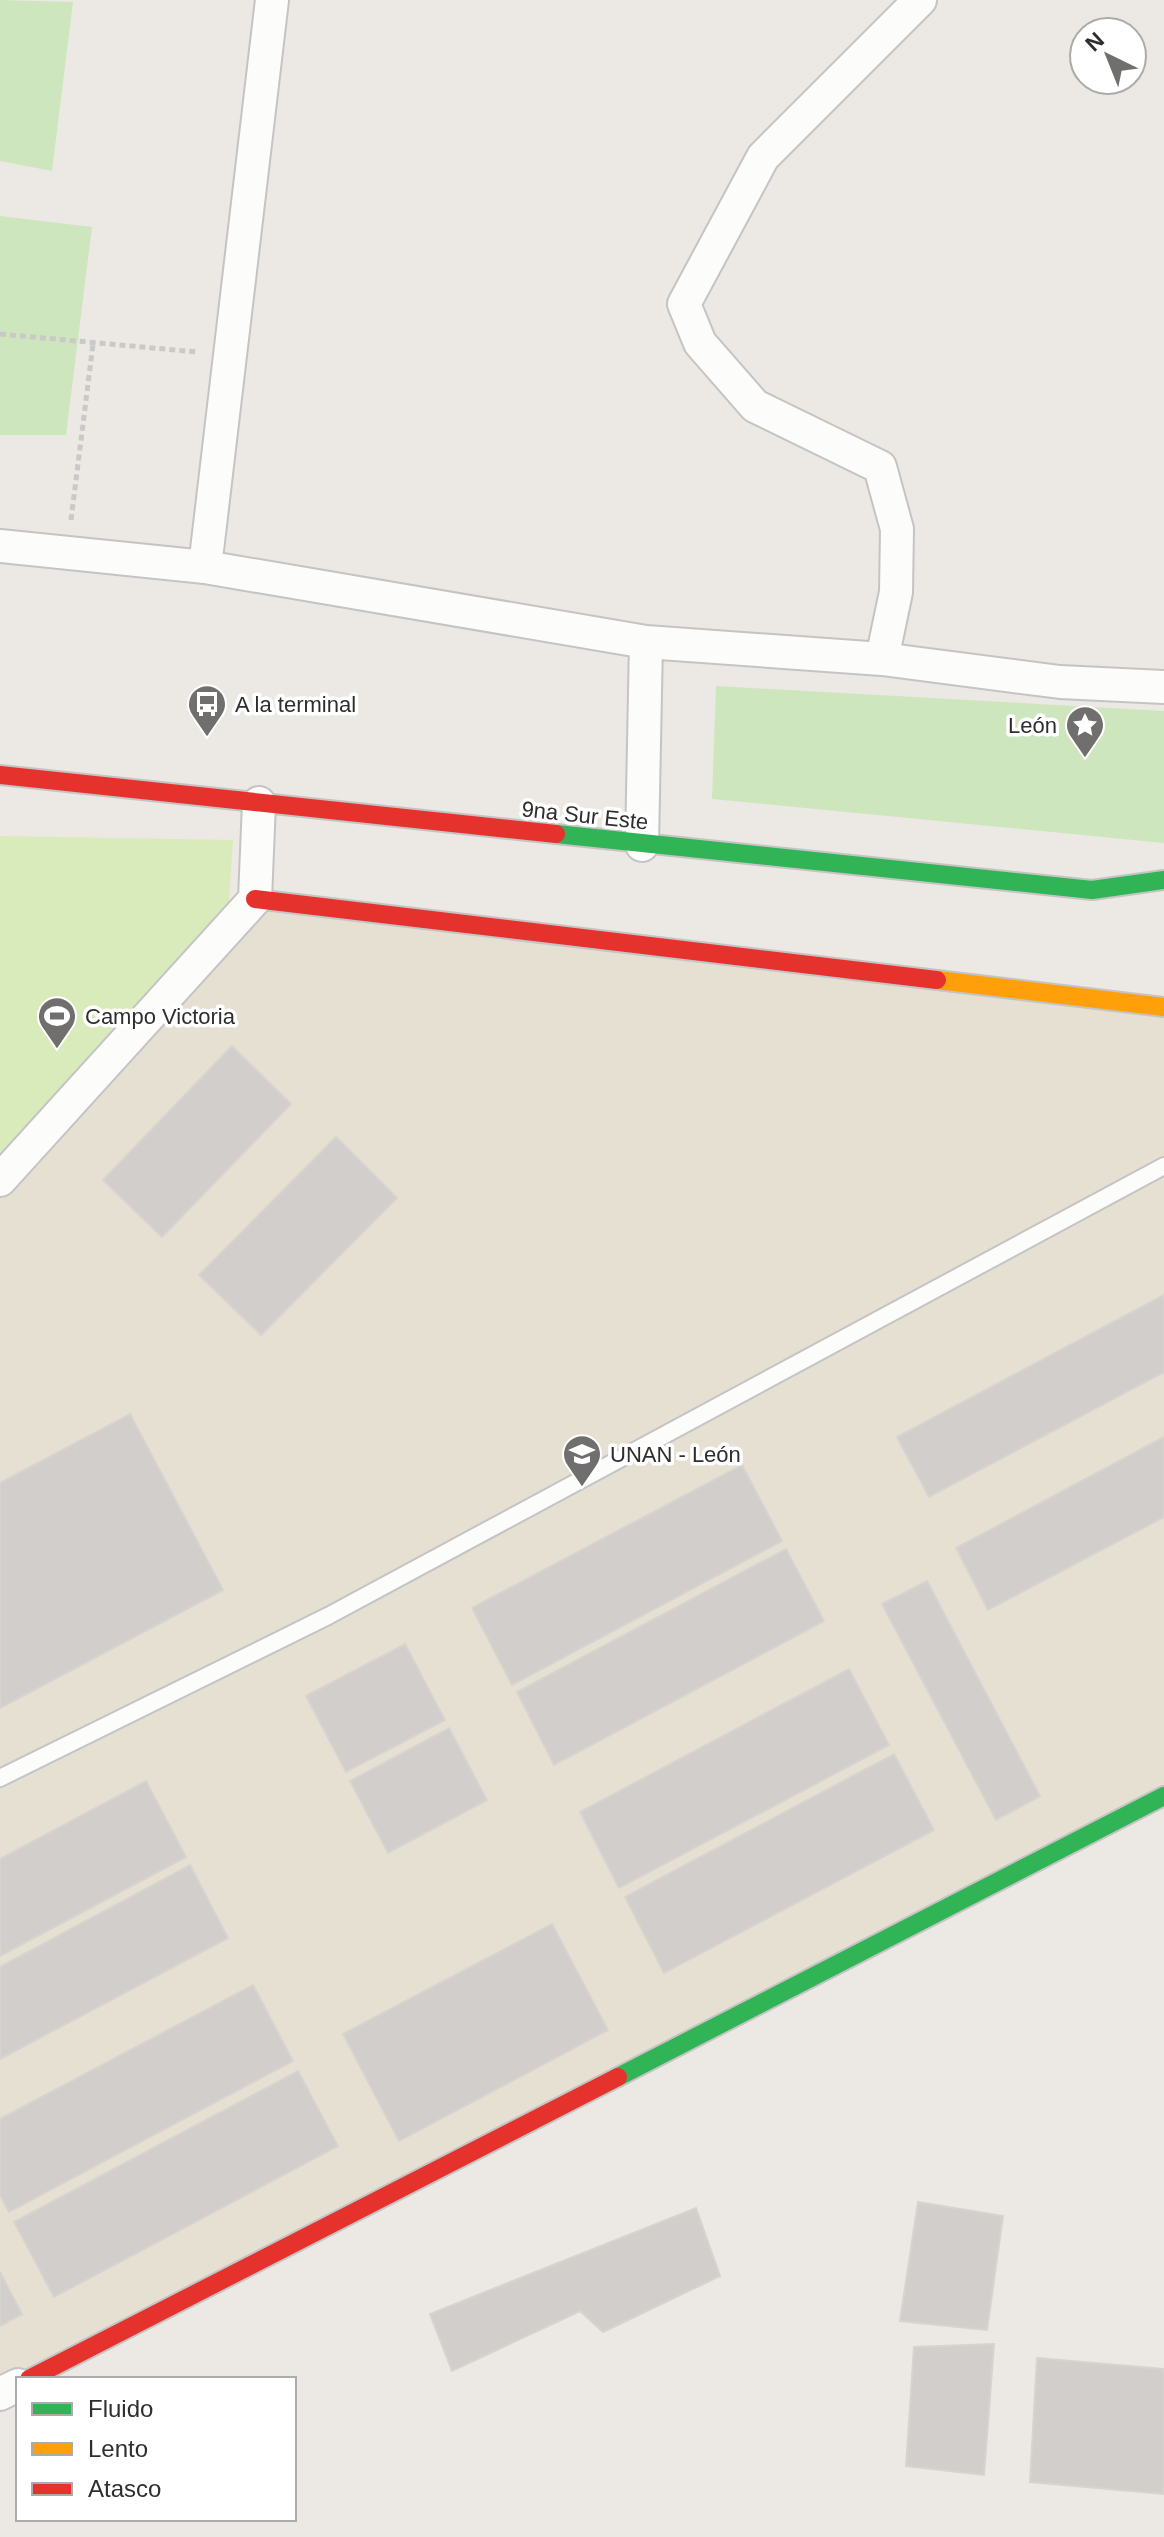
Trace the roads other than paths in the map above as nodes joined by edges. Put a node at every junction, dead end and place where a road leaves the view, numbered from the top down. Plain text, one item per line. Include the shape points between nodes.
1 (272, 0) edge
2 (920, 0) edge
3 (0, 546) edge
4 (205, 567) junction
5 (646, 642) junction
6 (882, 659) junction
7 (1164, 687) edge
8 (0, 775) edge
9 (259, 803) junction
10 (642, 845) junction
11 (1164, 880) edge
12 (1092, 890) junction
13 (255, 899) junction
14 (1135, 905) dead end
15 (1164, 1007) edge
16 (1164, 1166) edge
17 (0, 1180) edge
18 (0, 1778) edge
19 (1164, 1796) edge
20 (33, 2377) edge

1 - 4 street
2 - 6 street via 763,157 684,304 700,343 755,406 880,467 897,529 896,592
3 - 4 street
4 - 5 street
5 - 6 street
5 - 10 street
6 - 7 street via 1060,682
8 - 9 street, 9na Sur Este
9 - 10 street, 9na Sur Este
9 - 13 street
10 - 12 street, 9na Sur Este
11 - 12 street, 9na Sur Este
12 - 14 street
13 - 15 street
13 - 17 street
16 - 18 lane via 328,1616
19 - 20 street

